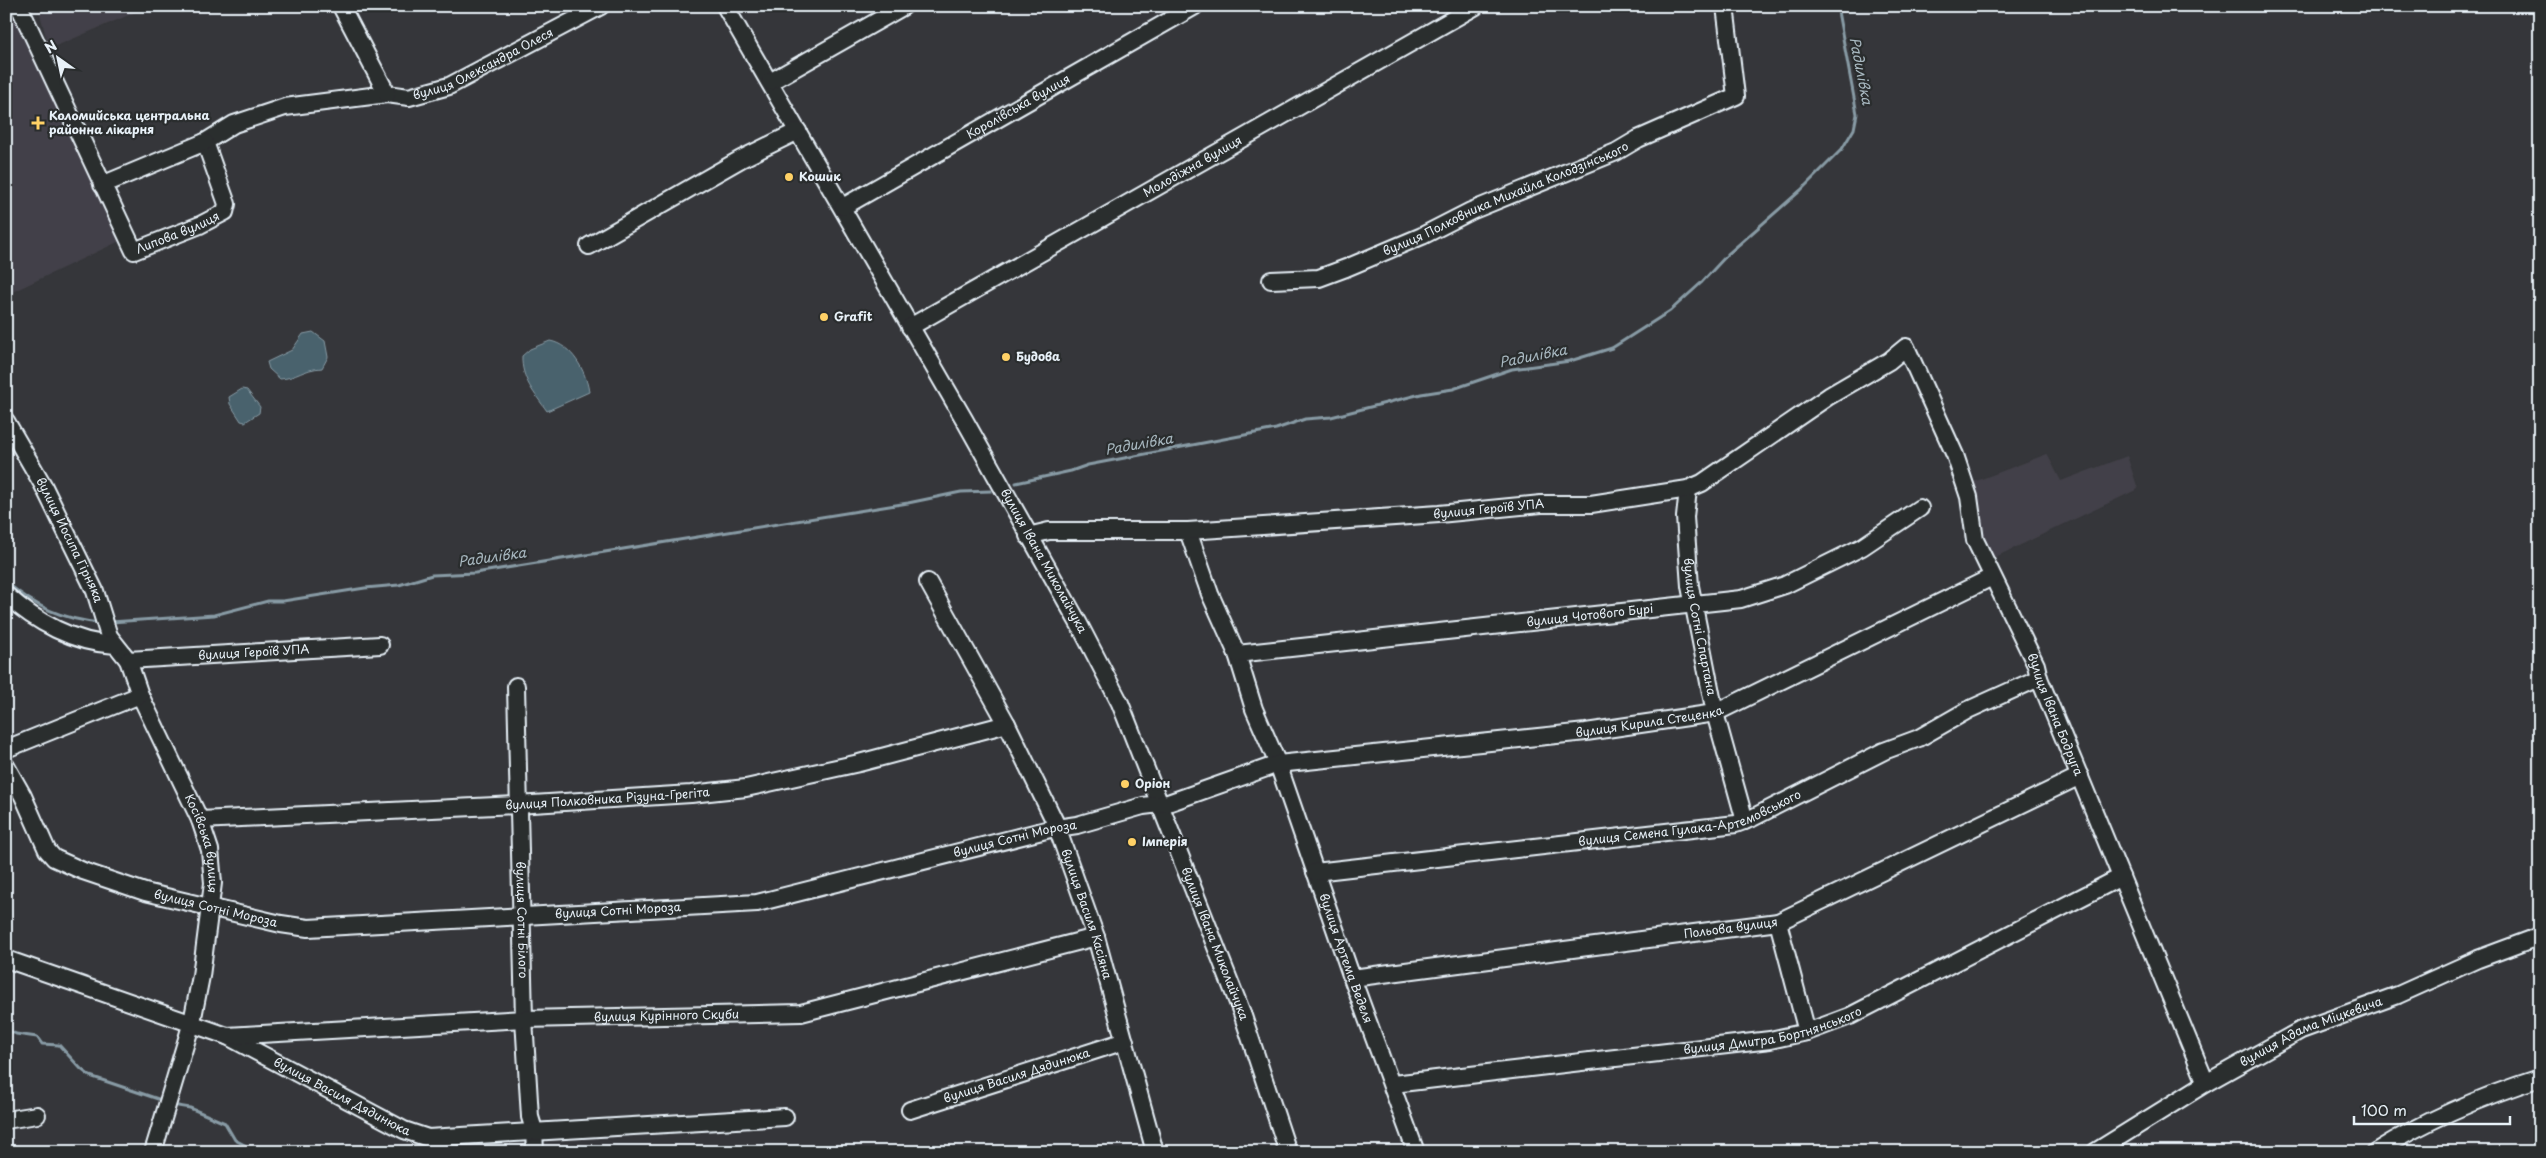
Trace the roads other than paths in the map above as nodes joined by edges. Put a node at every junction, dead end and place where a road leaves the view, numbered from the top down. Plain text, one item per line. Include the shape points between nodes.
1 (19, 6) edge
2 (341, 6) edge
3 (601, 6) edge
4 (725, 6) edge
5 (904, 6) edge
6 (1195, 6) edge
7 (1476, 6) edge
8 (1725, 6) edge
9 (770, 82) junction
10 (387, 94) junction
11 (798, 131) junction
12 (205, 142) junction
13 (102, 186) junction
14 (842, 207) junction
15 (589, 246) dead end
16 (1271, 280) dead end
17 (910, 327) junction
18 (1906, 347) joint
19 (6, 421) edge
20 (1688, 489) junction
21 (1920, 508) dead end
22 (1188, 531) junction
23 (1028, 536) junction
24 (1992, 577) junction
25 (928, 582) dead end
26 (6, 595) edge
27 (1696, 605) junction
28 (115, 645) junction
29 (380, 645) dead end
30 (1236, 654) junction
31 (128, 660) junction
32 (2039, 678) junction
33 (516, 686) dead end
34 (140, 695) junction
35 (1716, 713) junction
36 (1007, 724) junction
37 (6, 749) edge
38 (1278, 764) junction
39 (6, 766) edge
40 (2080, 776) junction
41 (517, 804) junction
42 (1162, 804) junction
43 (200, 820) junction
44 (1745, 821) junction
45 (1057, 828) junction
46 (1315, 872) junction
47 (2120, 877) junction
48 (209, 908) junction
49 (521, 914) junction
50 (1778, 922) junction
51 (2540, 936) edge
52 (1096, 937) junction
53 (6, 959) edge
54 (1352, 978) junction
55 (524, 1020) junction
56 (192, 1022) junction
57 (1807, 1032) junction
58 (228, 1036) junction
59 (1125, 1041) junction
60 (2540, 1078) edge
61 (2206, 1083) junction
62 (1392, 1084) junction
63 (910, 1110) dead end
64 (37, 1115) dead end
65 (785, 1117) dead end
66 (6, 1120) edge
67 (534, 1130) junction
68 (1150, 1150) edge
69 (153, 1152) edge
70 (535, 1152) edge
71 (1288, 1152) edge
72 (1416, 1152) edge
73 (2095, 1152) edge
74 (2376, 1152) edge

1 - 13 street, Липова вулиця
2 - 10 street
3 - 10 street, вулиця Олександра Олеся via 449,86 409,97
4 - 9 street, вулиця Івана Миколайчука
5 - 9 street
6 - 14 street, Королівська вулиця
7 - 17 street, Молодіжна вулиця
8 - 16 street, вулиця Полковника Михайла Колодзінського via 1736,96 1616,152 1471,211 1346,268 1319,278
9 - 11 street, вулиця Івана Миколайчука
10 - 12 street via 285,107 234,124
11 - 14 street, вулиця Івана Миколайчука
11 - 15 street via 741,159
12 - 13 street
12 - 13 street, Липова вулиця via 227,204 225,212 200,225 134,251
14 - 17 street, вулиця Івана Миколайчука
17 - 23 street, вулиця Івана Миколайчука
18 - 20 street, вулиця Героїв УПА via 1885,364 1829,396 1702,483
18 - 24 street, вулиця Івана Бодруга via 1955,456 1969,497 1973,534
19 - 28 street, вулиця Йосипа Гірняка via 95,591
20 - 22 street, вулиця Героїв УПА via 1590,504 1542,504
20 - 27 street, вулиця Сотні Спартана via 1686,533 1690,586
21 - 27 street, вулиця Чотового Бурі via 1862,547 1785,585 1742,599
22 - 23 street, вулиця Героїв УПА via 1049,531
22 - 30 street, вулиця Артема Веделя
23 - 42 street, вулиця Івана Миколайчука via 1120,703
24 - 32 street, вулиця Івана Бодруга
24 - 35 street, вулиця Кирила Стеценка
25 - 36 street, вулиця Василя Касіяна
26 - 28 street via 45,625 89,642
27 - 30 street, вулиця Чотового Бурі
27 - 35 street, вулиця Сотні Спартана
28 - 31 street, вулиця Йосипа Гірняка
29 - 31 street, вулиця Героїв УПА
30 - 38 street, вулиця Артема Веделя via 1254,709
31 - 34 street, Косівська вулиця
32 - 40 street, вулиця Івана Бодруга
32 - 44 street, вулиця Семена Гулака-Артемовського
33 - 41 street, вулиця Сотні Білого
34 - 37 street
34 - 43 street, Косівська вулиця
35 - 38 street, вулиця Кирила Стеценка via 1586,732
35 - 44 street, вулиця Сотні Спартана
36 - 41 street, вулиця Полковника Різуна-Грегіта via 859,763 746,788
36 - 45 street, вулиця Василя Касіяна
38 - 42 street, вулиця Сотні Мороза
38 - 46 street, вулиця Артема Веделя
39 - 48 street, вулиця Сотні Мороза via 52,857 71,867 145,892
40 - 47 street, вулиця Івана Бодруга
40 - 50 street, Польова вулиця
41 - 43 street, вулиця Полковника Різуна-Грегіта
41 - 49 street, вулиця Сотні Білого
42 - 45 street, вулиця Сотні Мороза
42 - 71 street, вулиця Івана Миколайчука via 1242,1012
43 - 48 street, Косівська вулиця via 214,874
44 - 46 street, вулиця Семена Гулака-Артемовського
45 - 49 street, вулиця Сотні Мороза via 756,903
45 - 52 street, вулиця Василя Касіяна
46 - 54 street, вулиця Артема Веделя
47 - 57 street, вулиця Дмитра Бортнянського via 1850,1016
47 - 61 street, вулиця Івана Бодруга
48 - 49 street, вулиця Сотні Мороза via 308,928
48 - 56 street, Косівська вулиця
49 - 55 street, вулиця Сотні Білого
50 - 54 street, Польова вулиця
50 - 57 street
51 - 61 street, вулиця Адама Міцкевича via 2478,959 2398,995 2301,1030
52 - 55 street, вулиця Курінного Скуби via 801,1012
52 - 59 street, вулиця Василя Касіяна
53 - 56 street, вулиця Василя Дядинюка
54 - 62 street, вулиця Артема Веделя
55 - 58 street, вулиця Курінного Скуби
55 - 67 street, вулиця Сотні Білого via 530,1117
56 - 58 street, вулиця Василя Дядинюка
56 - 69 street, Косівська вулиця
57 - 62 street, вулиця Дмитра Бортнянського via 1770,1040
58 - 67 street, вулиця Василя Дядинюка via 412,1134 440,1138
59 - 63 street, вулиця Василя Дядинюка
59 - 68 street, вулиця Василя Касіяна
60 - 74 street via 2494,1092
61 - 73 street, вулиця Адама Міцкевича
62 - 72 street, вулиця Артема Веделя
64 - 66 street
65 - 67 street, вулиця Василя Дядинюка
67 - 70 street, вулиця Сотні Білого

